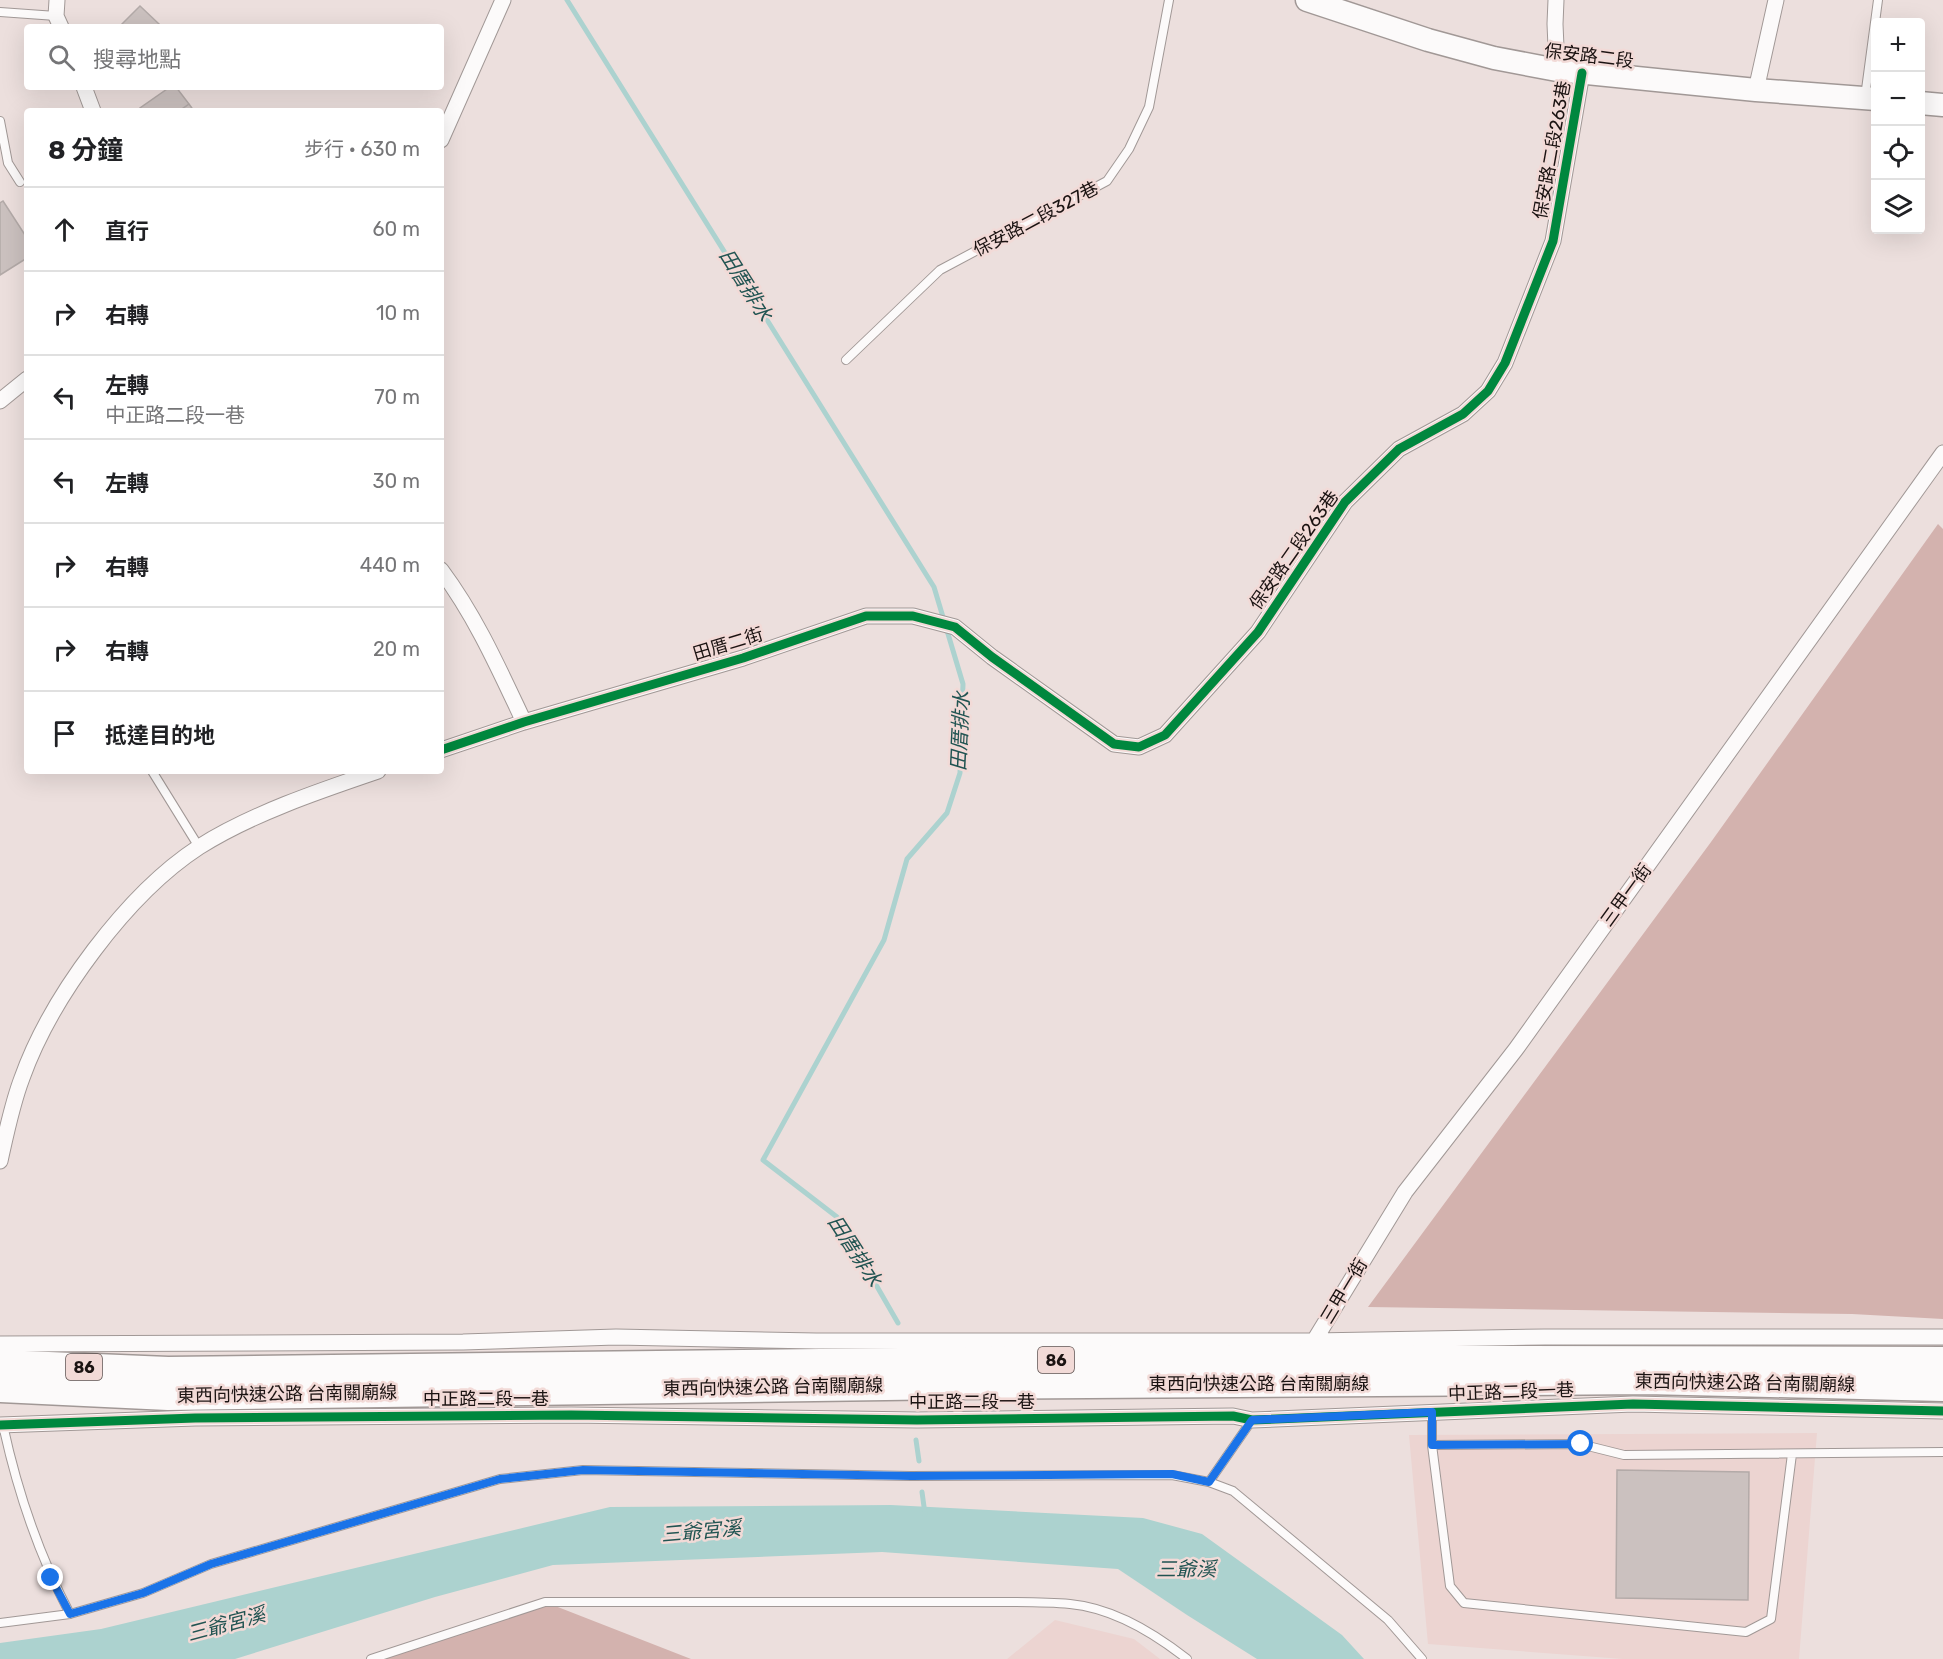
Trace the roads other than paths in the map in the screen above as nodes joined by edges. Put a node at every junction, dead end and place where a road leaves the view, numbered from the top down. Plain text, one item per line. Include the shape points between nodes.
1 (503, 0) edge
2 (1169, 0) edge
3 (1307, 0) edge
4 (1556, 0) edge
5 (1776, 0) edge
6 (1878, 0) edge
7 (0, 12) edge
8 (58, 14) edge
9 (1557, 70) junction
10 (1582, 73) junction
11 (85, 90) edge
12 (1756, 90) junction
13 (1870, 98) edge
14 (1925, 103) edge
15 (1943, 105) edge
16 (92, 108) edge
17 (0, 121) edge
18 (444, 133) edge
19 (20, 182) dead end
20 (846, 360) dead end
21 (24, 382) edge
22 (0, 400) edge
23 (1943, 453) edge
24 (444, 574) edge
25 (949, 625) joint
26 (524, 722) junction
27 (444, 749) edge
28 (154, 774) edge
29 (370, 774) edge
30 (199, 847) junction
31 (0, 1161) edge
32 (1943, 1337) edge
33 (1314, 1341) junction
34 (0, 1344) edge
35 (1943, 1361) edge
36 (0, 1364) edge
37 (168, 1383) junction
38 (1943, 1387) edge
39 (0, 1388) edge
40 (0, 1409) edge
41 (1943, 1411) edge
42 (1432, 1412) junction
43 (1252, 1420) junction
44 (2, 1425) edge
45 (1432, 1445) junction
46 (1943, 1452) edge
47 (1792, 1454) junction
48 (1209, 1482) junction
49 (70, 1614) junction
50 (0, 1623) edge
51 (371, 1659) edge
52 (1187, 1659) edge
53 (1422, 1659) edge

1 - 18 street
2 - 20 lane, 保安路二段327巷 via 1149,107 1129,149 1107,181 940,270
3 - 9 street, 保安路二段 via 1428,40
4 - 9 street
5 - 12 street
6 - 13 lane
7 - 8 lane
9 - 10 street, 保安路二段
10 - 12 street, 保安路二段
10 - 25 street, 保安路二段263巷 via 1553,241 1505,363 1488,391 1463,414 1399,449 1345,502 1258,632 1165,735 1139,747 1114,744
11 - 16 street
12 - 13 street, 保安路二段
14 - 15 street
17 - 19 lane via 8,163
21 - 22 street
23 - 33 street, 三甲一街 via 1516,1049 1405,1192
24 - 26 street via 485,638
25 - 26 street, 田厝二街 via 914,616 866,616 743,658
26 - 27 street, 田厝二街
28 - 30 lane
29 - 30 street via 240,824
30 - 31 street via 159,876 96,947 55,1011 22,1078
32 - 33 street
33 - 34 street via 616,1337 463,1342
35 - 37 highway, 東西向快速公路 台南關廟線 / 86 via 1138,1359
36 - 37 highway, 東西向快速公路 台南關廟線 / 86
37 - 38 highway, 東西向快速公路 台南關廟線 / 86 via 956,1385 1635,1380
37 - 39 highway, 東西向快速公路 台南關廟線 / 86
40 - 44 street
41 - 42 street, 中正路二段一巷 via 1633,1404
42 - 43 street, 中正路二段一巷
42 - 45 lane
43 - 44 street, 中正路二段一巷 via 1233,1416 917,1419 560,1415 195,1418
43 - 48 lane
44 - 49 lane via 11,1463 51,1578
45 - 47 lane via 1581,1444 1623,1455
45 - 47 lane via 1450,1586 1464,1603 1746,1632 1771,1619
46 - 47 lane
48 - 49 lane via 1172,1474 911,1476 583,1470 500,1479 211,1564 143,1593
48 - 53 lane via 1233,1491 1388,1620
49 - 50 lane
51 - 52 lane via 545,1602 1072,1604 1113,1614 1163,1640

